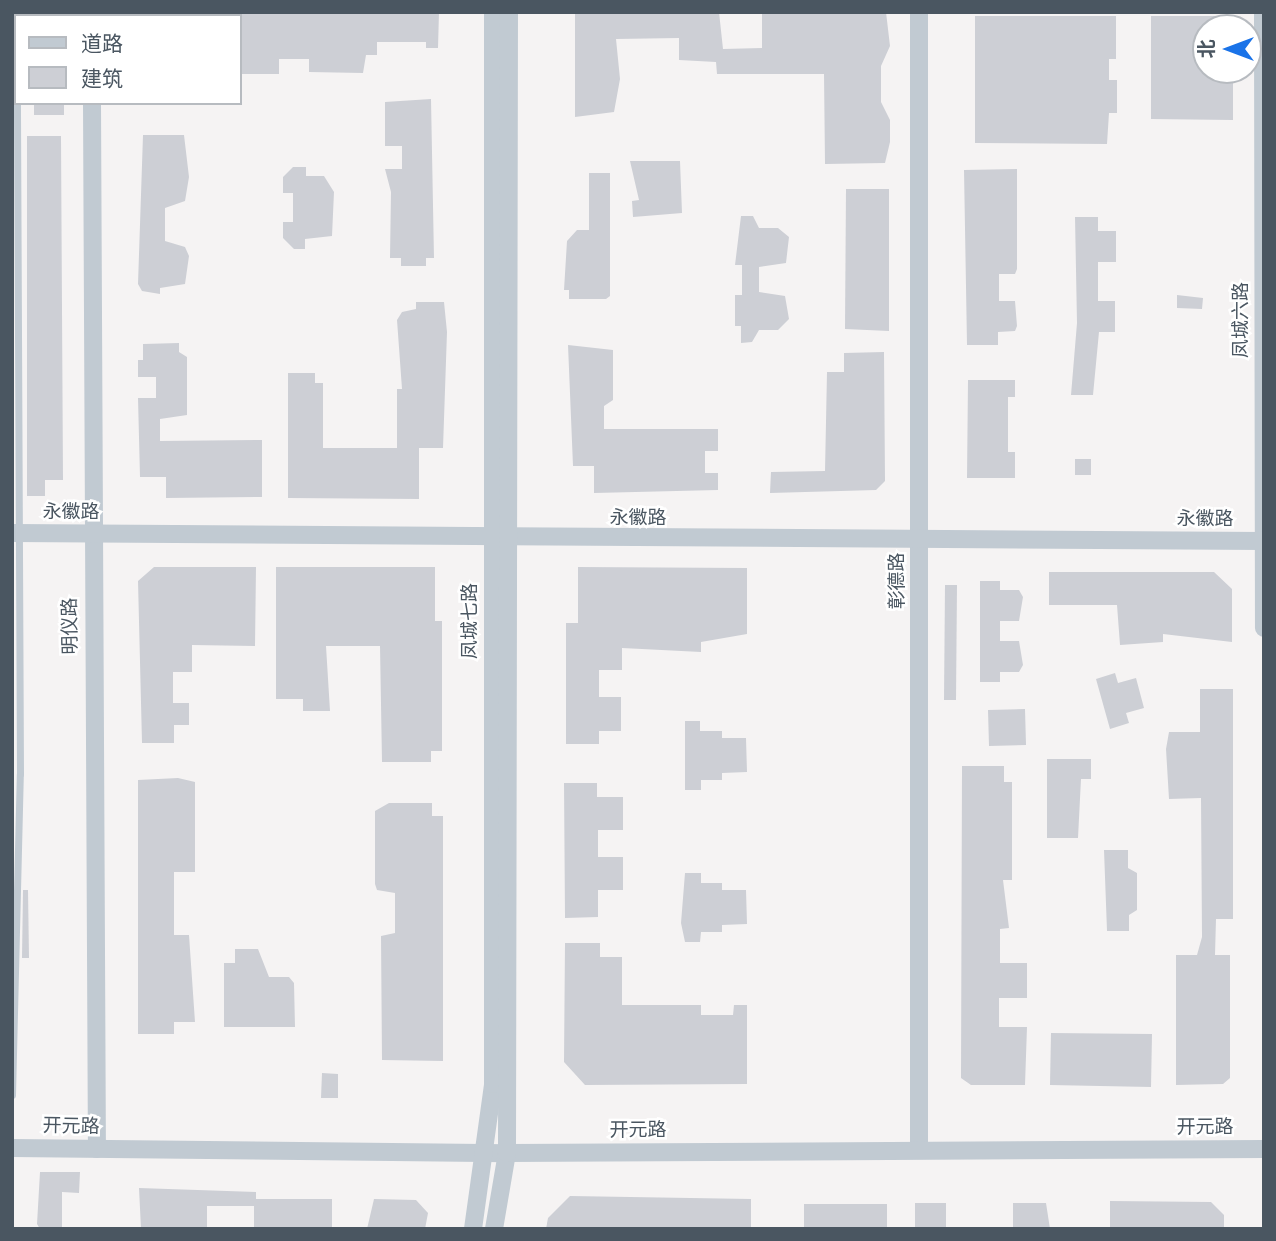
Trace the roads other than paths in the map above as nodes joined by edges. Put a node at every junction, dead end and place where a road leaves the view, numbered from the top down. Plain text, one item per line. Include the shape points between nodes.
1 (493, 12) edge
2 (509, 12) edge
3 (919, 12) edge
4 (1263, 12) edge
5 (17, 105) edge
6 (92, 105) edge
7 (15, 533) edge
8 (91, 534) junction
9 (500, 540) junction
10 (919, 541) junction
11 (1263, 541) edge
12 (1264, 628) edge
13 (12, 1095) edge
14 (12, 1148) edge
15 (97, 1149) junction
16 (1264, 1149) edge
17 (919, 1150) junction
18 (486, 1152) junction
19 (507, 1153) junction
20 (473, 1229) edge
21 (494, 1229) edge

1 - 9 street, 凤城七路
2 - 9 street, 凤城七路
3 - 10 street, 彰德路
4 - 11 street, 凤城六路
5 - 7 lane
6 - 8 street, 明仪路
7 - 8 street, 永徽路
7 - 13 lane via 20,774
8 - 9 street, 永徽路
8 - 15 street, 明仪路
9 - 10 street, 永徽路
9 - 18 street, 凤城七路 via 493,1084
9 - 19 street, 凤城七路
10 - 11 street, 永徽路
10 - 17 street, 彰德路
11 - 12 street, 凤城六路
14 - 15 street, 开元路
15 - 18 street, 开元路
16 - 17 street, 开元路
17 - 19 street, 开元路
18 - 19 street, 开元路
18 - 20 street, 凤城七路
19 - 21 street, 凤城七路

